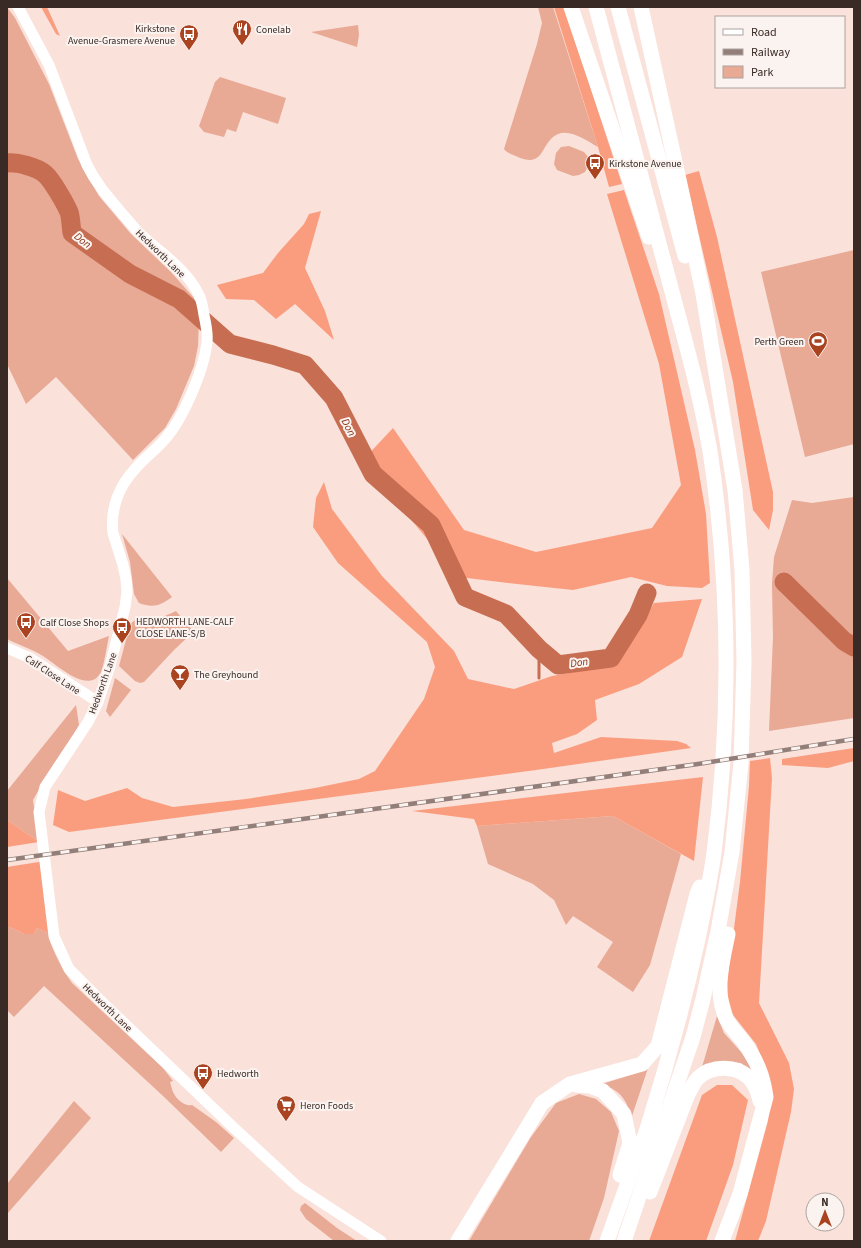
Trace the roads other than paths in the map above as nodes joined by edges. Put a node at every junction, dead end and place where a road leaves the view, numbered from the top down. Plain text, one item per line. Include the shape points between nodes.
1 (18, 7) edge
2 (571, 7) edge
3 (596, 7) edge
4 (618, 7) edge
5 (641, 7) edge
6 (688, 348) junction
7 (715, 373) junction
8 (7, 648) edge
9 (98, 702) junction
10 (732, 852) junction
11 (714, 854) junction
12 (570, 1084) junction
13 (763, 1112) junction
14 (634, 1212) junction
15 (380, 1241) edge
16 (458, 1241) edge
17 (599, 1241) edge
18 (606, 1241) edge
19 (624, 1241) edge
20 (722, 1241) edge

1 - 9 street, Hedworth Lane via 49,65 93,177 137,231 191,282 199,295 206,323 207,341 202,367 179,420 166,439 126,479 115,504 113,532 123,565 127,592 110,666
2 - 6 highway
3 - 6 highway
4 - 7 highway
5 - 7 highway via 703,294
6 - 11 highway via 712,470 721,540 725,607 723,758
7 - 10 highway via 735,490 742,570 744,662 741,755
8 - 9 street, Calf Close Lane via 30,658
9 - 15 street, Hedworth Lane via 88,722 45,787 39,812 54,936 69,968 298,1187
10 - 13 highway via 738,878 722,966 721,998 727,1020 755,1060 764,1082 766,1097
10 - 14 highway via 718,931 693,1037
11 - 12 highway via 697,894 658,1046 642,1064
11 - 18 highway via 690,976 667,1064
12 - 16 highway via 542,1103
12 - 17 highway via 590,1086 603,1091 624,1114 630,1143
13 - 14 highway via 753,1083 746,1075 736,1070 722,1068 707,1071 696,1079 652,1191
13 - 20 highway via 740,1194
14 - 19 highway

